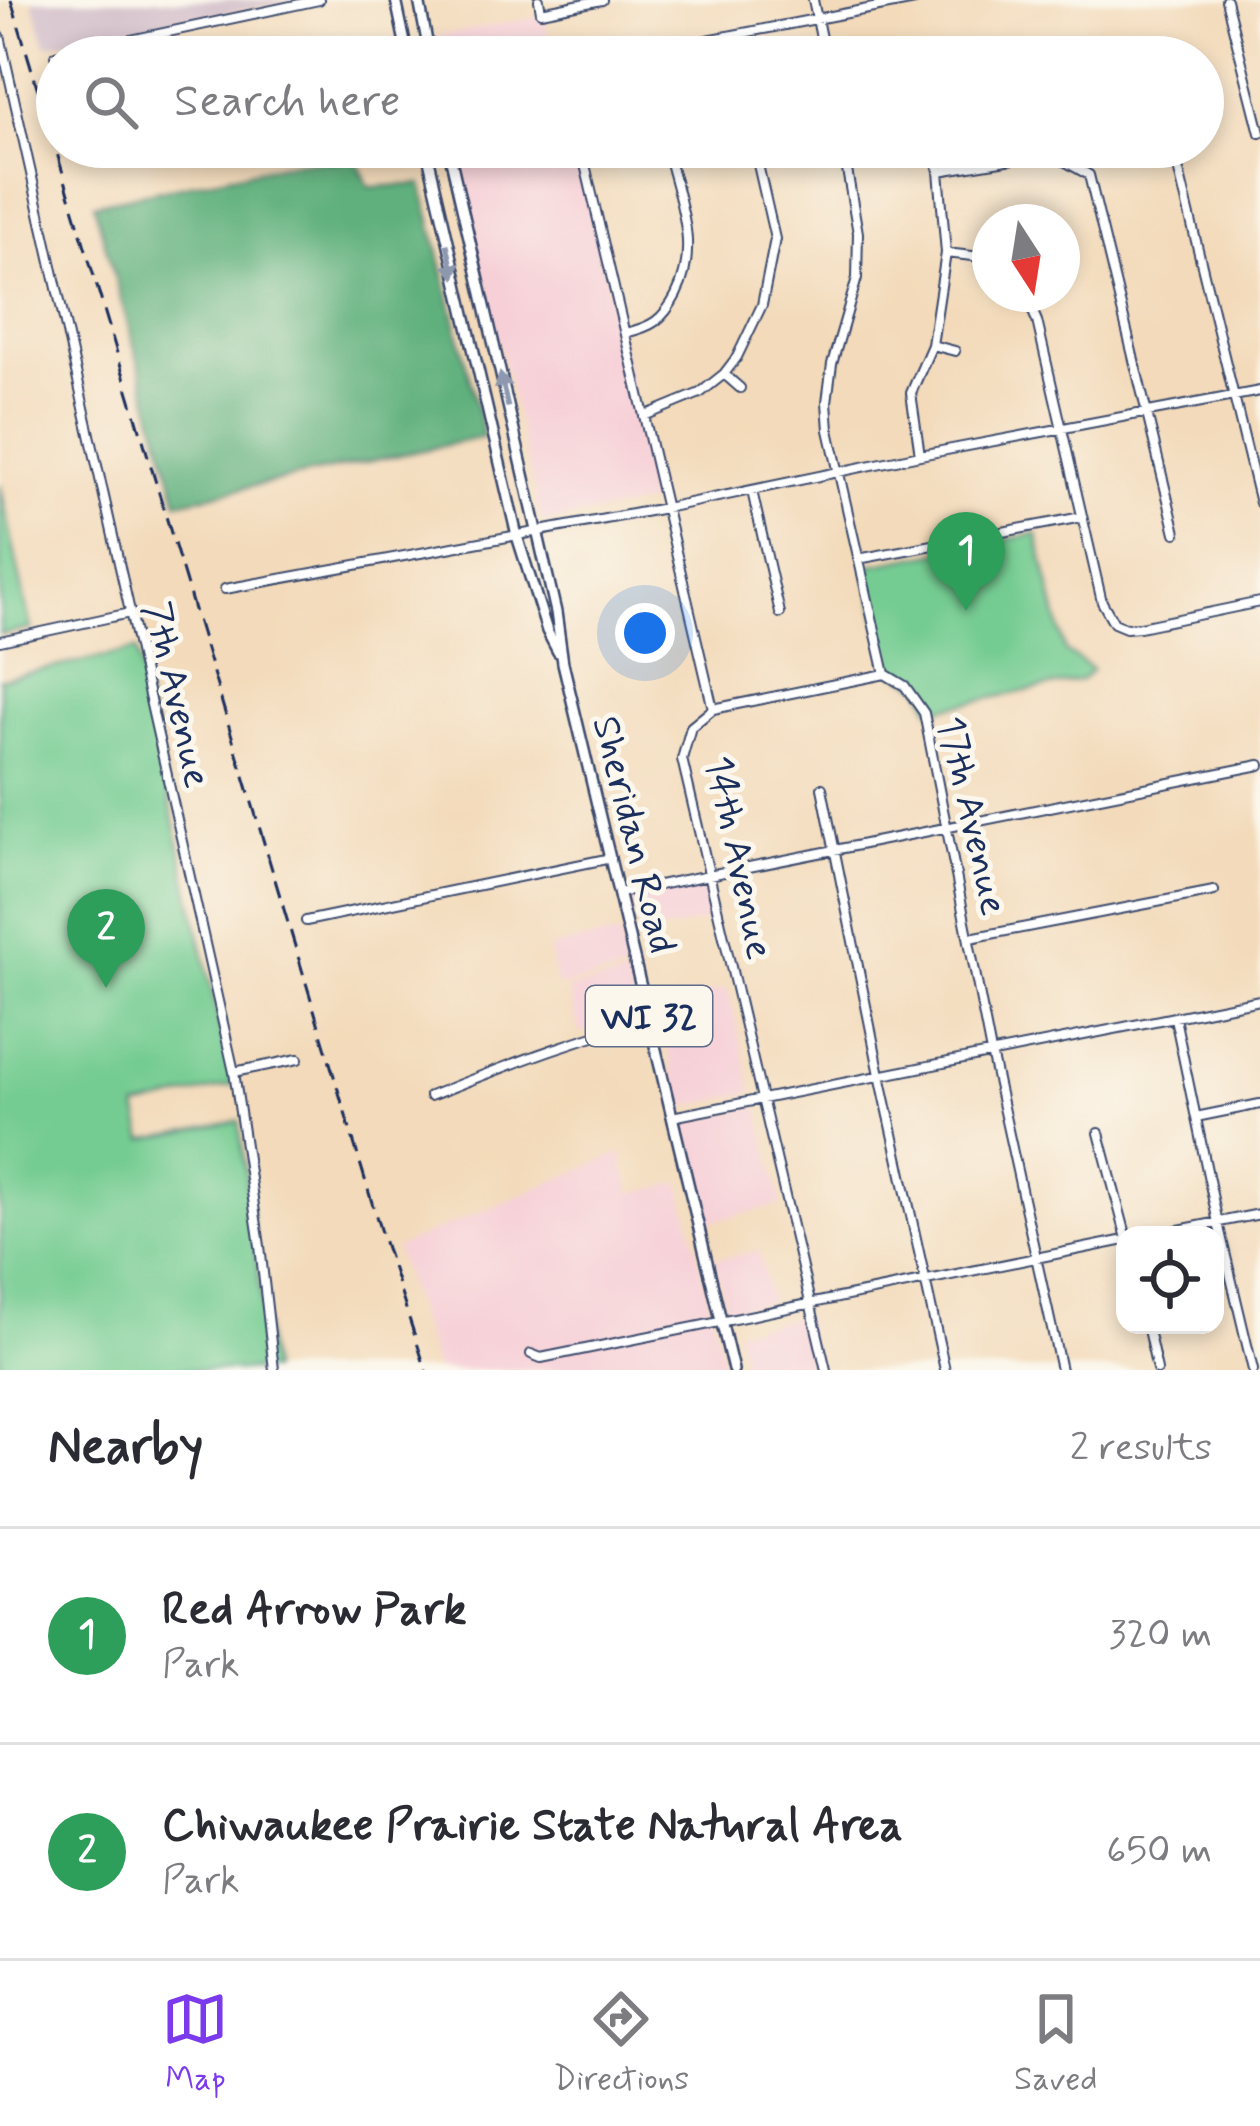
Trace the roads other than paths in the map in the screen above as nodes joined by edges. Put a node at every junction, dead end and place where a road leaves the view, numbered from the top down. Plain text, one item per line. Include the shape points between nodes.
1 (319, 0) edge
2 (396, 0) edge
3 (419, 0) edge
4 (539, 0) edge
5 (602, 0) edge
6 (813, 0) edge
7 (915, 0) edge
8 (1226, 0) edge
9 (818, 19) junction
10 (149, 36) edge
11 (405, 36) edge
12 (426, 36) edge
13 (729, 36) edge
14 (821, 36) edge
15 (0, 37) edge
16 (1260, 134) edge
17 (431, 168) edge
18 (453, 168) edge
19 (586, 168) edge
20 (671, 168) edge
21 (759, 168) edge
22 (848, 168) edge
23 (938, 168) edge
24 (958, 168) edge
25 (1077, 168) edge
26 (1178, 168) edge
27 (939, 171) junction
28 (946, 253) junction
29 (972, 256) edge
30 (1032, 312) edge
31 (625, 333) junction
32 (932, 345) junction
33 (955, 351) dead end
34 (724, 374) junction
35 (740, 388) dead end
36 (1260, 391) edge
37 (1235, 396) junction
38 (1148, 414) junction
39 (644, 416) junction
40 (1061, 430) junction
41 (920, 455) junction
42 (838, 473) junction
43 (752, 491) junction
44 (1260, 503) edge
45 (665, 508) junction
46 (1082, 517) junction
47 (536, 532) junction
48 (1176, 533) dead end
49 (517, 536) junction
50 (858, 559) junction
51 (225, 589) dead end
52 (1260, 602) edge
53 (130, 613) junction
54 (780, 613) dead end
55 (0, 640) edge
56 (563, 663) junction
57 (885, 674) junction
58 (712, 709) junction
59 (1260, 765) edge
60 (822, 788) dead end
61 (946, 828) junction
62 (835, 850) junction
63 (611, 858) junction
64 (710, 875) junction
65 (1214, 891) dead end
66 (620, 893) junction
67 (306, 921) dead end
68 (970, 938) junction
69 (1260, 1000) edge
70 (1175, 1018) junction
71 (650, 1021) junction
72 (991, 1053) junction
73 (298, 1059) dead end
74 (234, 1072) junction
75 (880, 1075) junction
76 (430, 1096) dead end
77 (764, 1098) junction
78 (1260, 1104) edge
79 (672, 1117) junction
80 (1196, 1117) junction
81 (1099, 1133) dead end
82 (1260, 1214) edge
83 (1217, 1223) junction
84 (1123, 1226) edge
85 (1201, 1226) edge
86 (1116, 1240) edge
87 (1035, 1258) junction
88 (924, 1281) junction
89 (809, 1303) junction
90 (722, 1322) junction
91 (1149, 1334) edge
92 (531, 1354) dead end
93 (274, 1370) edge
94 (733, 1370) edge
95 (826, 1370) edge
96 (945, 1370) edge
97 (1060, 1370) edge
98 (1157, 1370) edge
99 (1253, 1370) edge

1 - 10 street
2 - 11 main road
3 - 12 main road
4 - 5 street via 541,12
6 - 9 street
7 - 9 street
8 - 16 street
9 - 13 street
9 - 14 street
15 - 53 street, 7th Avenue
17 -> 49 main road, Sheridan Road / WI 32
47 -> 18 main road, Sheridan Road / WI 32
19 - 31 street, 14th Avenue
20 - 31 street via 689,251 685,277 667,313
21 - 34 street via 775,239 762,304
22 - 42 street, 17th Avenue via 856,278 827,402
23 - 27 street
24 - 27 street
25 - 38 street via 1089,175
26 - 37 street
27 - 28 street
28 - 29 street
28 - 32 street
30 - 40 street
31 - 39 street, 14th Avenue
32 - 33 street
32 - 41 street via 911,393
34 - 35 street
34 - 39 street
36 - 37 street
37 - 38 street
37 - 44 street
38 - 40 street
38 - 48 street
39 - 45 street, 14th Avenue
40 - 41 street
40 - 46 street
41 - 42 street
42 - 43 street
42 - 50 street, 17th Avenue
43 - 45 street
43 - 54 street
45 - 47 street
45 - 58 street, 14th Avenue
46 - 50 street
46 - 52 street via 1114,623 1140,627
47 - 49 street
47 - 56 main road, Sheridan Road / WI 32
49 - 51 street
49 - 56 main road, Sheridan Road / WI 32
50 - 57 street, 17th Avenue
53 - 55 street
53 - 74 street, 7th Avenue
56 - 63 main road, Sheridan Road / WI 32
57 - 58 street
57 - 61 street, 17th Avenue via 924,713
58 - 64 street, 14th Avenue via 691,727 682,759
59 - 61 street
60 - 62 street
61 - 62 street
61 - 68 street, 17th Avenue
62 - 64 street
62 - 75 street
63 - 66 main road, Sheridan Road / WI 32
63 - 67 street
64 - 66 street
64 - 77 street, 14th Avenue
65 - 68 street
66 - 71 main road, Sheridan Road / WI 32
68 - 72 street, 17th Avenue
69 - 70 street
70 - 72 street
70 - 80 street
71 - 76 street
71 - 79 main road, Sheridan Road / WI 32
72 - 75 street
72 - 87 street, 17th Avenue
73 - 74 street
74 - 93 street, 7th Avenue
75 - 77 street
75 - 88 street
77 - 79 street
77 - 89 street, 14th Avenue
78 - 80 street
79 - 90 main road, Sheridan Road / WI 32
80 - 83 street
81 - 84 street
82 - 83 street
83 - 85 street
83 - 99 street
86 - 87 street
87 - 88 street
87 - 97 street, 17th Avenue
88 - 89 street
88 - 96 street
89 - 90 street
89 - 95 street, 14th Avenue
90 - 92 street
90 - 94 main road, Sheridan Road / WI 32
91 - 98 street

